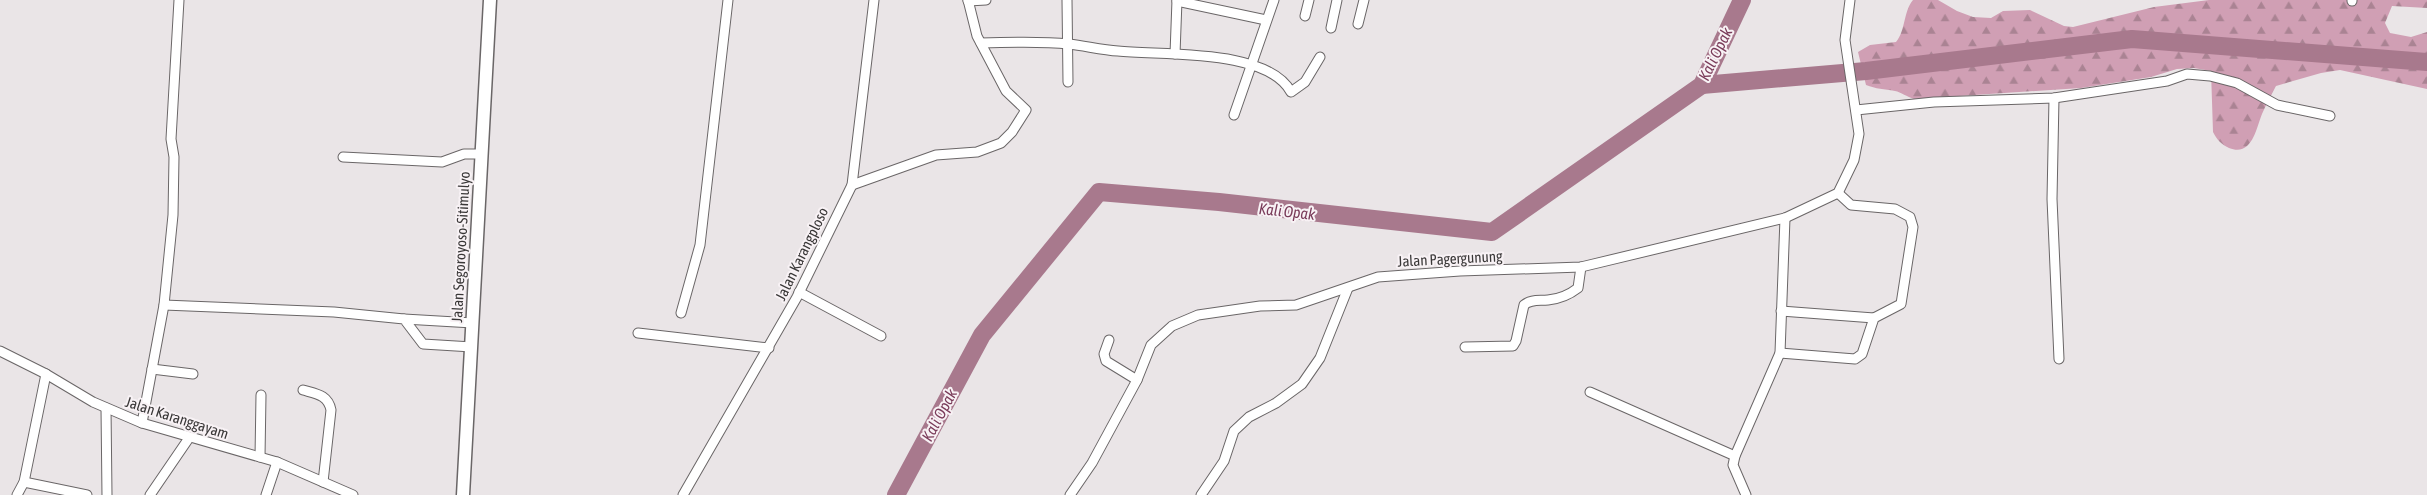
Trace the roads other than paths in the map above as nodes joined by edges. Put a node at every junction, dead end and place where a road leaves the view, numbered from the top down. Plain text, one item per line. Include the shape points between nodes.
1 (179, 0) edge
2 (490, 0) edge
3 (728, 0) edge
4 (874, 0) edge
5 (968, 0) edge
6 (986, 0) edge
7 (1067, 0) edge
8 (1177, 0) edge
9 (1274, 0) edge
10 (1309, 0) edge
11 (1337, 0) edge
12 (1364, 0) edge
13 (1850, 0) edge
14 (1306, 16) dead end
15 (1266, 20) junction
16 (1358, 24) dead end
17 (1331, 28) dead end
18 (982, 43) junction
19 (1069, 44) junction
20 (1175, 54) junction
21 (1320, 56) dead end
22 (1250, 65) junction
23 (1068, 82) dead end
24 (2054, 98) junction
25 (1856, 110) junction
26 (1234, 115) dead end
27 (2330, 116) dead end
28 (482, 154) junction
29 (343, 157) dead end
30 (852, 185) junction
31 (1838, 193) junction
32 (1785, 218) junction
33 (1581, 267) junction
34 (1348, 288) junction
35 (800, 292) junction
36 (164, 305) junction
37 (1781, 311) junction
38 (681, 313) dead end
39 (1874, 318) junction
40 (404, 319) junction
41 (473, 324) junction
42 (638, 333) dead end
43 (881, 336) dead end
44 (1109, 340) dead end
45 (1465, 347) dead end
46 (472, 348) junction
47 (769, 348) junction
48 (0, 350) edge
49 (1780, 353) junction
50 (2059, 359) dead end
51 (152, 369) junction
52 (46, 374) junction
53 (193, 374) dead end
54 (1137, 380) junction
55 (303, 390) dead end
56 (1590, 392) dead end
57 (261, 395) dead end
58 (106, 408) junction
59 (142, 423) junction
60 (189, 438) junction
61 (1735, 456) junction
62 (260, 457) junction
63 (277, 462) junction
64 (24, 482) junction
65 (323, 482) junction
66 (17, 495) edge
67 (87, 495) edge
68 (108, 495) edge
69 (150, 495) edge
70 (266, 495) edge
71 (353, 495) edge
72 (462, 495) edge
73 (682, 495) edge
74 (1070, 495) edge
75 (1201, 495) edge
76 (1746, 495) edge

1 - 36 street via 171,139 173,214
2 - 28 main road, Jalan Segoroyoso-Sitimulyo
3 - 38 street via 700,245
4 - 30 street, Jalan Karangploso
5 - 6 street
5 - 18 street via 977,36
7 - 19 street
8 - 15 street
8 - 20 street
9 - 15 street
10 - 14 street
11 - 17 street
12 - 16 street
13 - 25 street via 1845,40
15 - 22 street
18 - 19 street
18 - 30 street via 1006,92 1026,110 1012,132 1001,143 977,152 936,155
19 - 20 street
19 - 23 street
20 - 22 street via 1220,57
21 - 22 street via 1305,82 1291,92 1282,81
22 - 26 street
24 - 25 street via 1934,102
24 - 27 street via 2167,81 2186,74 2210,76 2237,84 2278,105
24 - 50 street via 2052,199
25 - 31 street via 1859,134 1854,160
28 - 29 street via 464,154 442,162
28 - 41 main road, Jalan Segoroyoso-Sitimulyo
30 - 35 street, Jalan Karangploso
31 - 32 street, Jalan Pagergunung
31 - 39 street via 1851,205 1895,209 1910,217 1913,228 1901,304
32 - 33 street, Jalan Pagergunung
32 - 37 street
33 - 34 street, Jalan Pagergunung via 1378,277
33 - 45 street via 1578,288 1570,294 1524,305 1513,346
34 - 54 street, Jalan Pagergunung via 1296,305 1260,306 1198,315 1172,326 1151,345
34 - 75 street via 1320,358 1307,378 1289,395 1249,417 1234,431 1224,461
35 - 43 street
35 - 47 street, Jalan Karangploso
36 - 40 street via 334,312
36 - 51 street
37 - 39 street
37 - 49 street
39 - 49 street via 1862,354 1855,360
40 - 41 street
40 - 46 street via 423,344
41 - 46 main road, Jalan Segoroyoso-Sitimulyo
42 - 47 street
44 - 54 street via 1104,354 1106,361
46 - 72 main road, Jalan Segoroyoso-Sitimulyo
47 - 73 street, Jalan Karangploso
48 - 52 street, Jalan Karanggayam
49 - 61 street
51 - 53 street
51 - 59 street
52 - 58 street, Jalan Karanggayam
52 - 64 street
54 - 74 street, Jalan Pagergunung via 1092,463
55 - 65 street via 322,395 330,403
56 - 61 street
57 - 62 street
58 - 59 street, Jalan Karanggayam
58 - 68 street
59 - 60 street, Jalan Karanggayam
60 - 62 street, Jalan Karanggayam
60 - 69 street
61 - 76 street via 1733,465
62 - 63 street, Jalan Karanggayam
63 - 65 street, Jalan Karanggayam
63 - 70 street
64 - 66 street
64 - 67 street
65 - 71 street, Jalan Karanggayam

